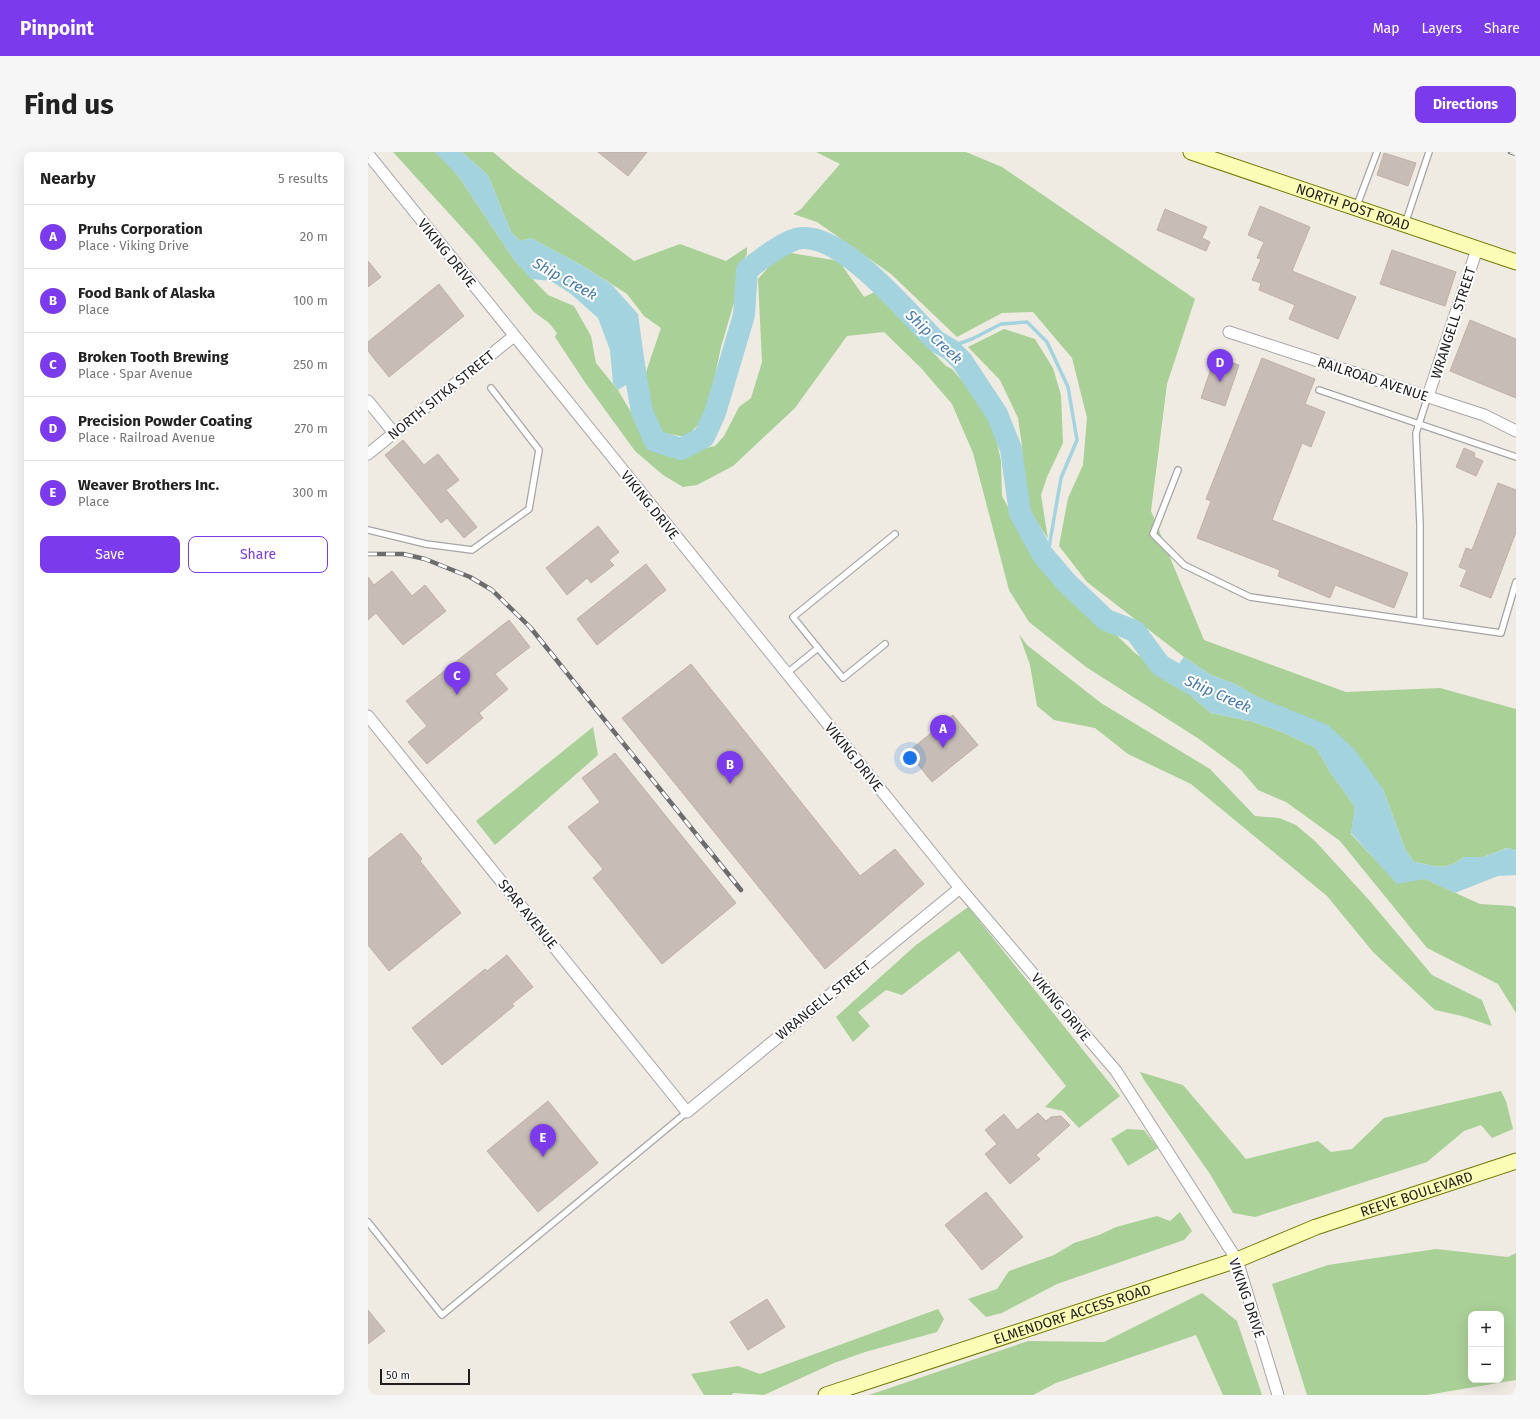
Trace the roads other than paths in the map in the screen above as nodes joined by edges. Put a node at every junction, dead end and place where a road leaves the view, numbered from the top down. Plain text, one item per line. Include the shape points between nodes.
1 (1191, 152) edge
2 (1377, 152) edge
3 (1429, 152) edge
4 (368, 154) edge
5 (1356, 208) junction
6 (1405, 225) junction
7 (1477, 249) junction
8 (1516, 262) edge
9 (1229, 332) dead end
10 (514, 336) junction
11 (491, 388) dead end
12 (1319, 390) dead end
13 (1428, 396) junction
14 (368, 401) edge
15 (1418, 424) junction
16 (1516, 431) edge
17 (394, 433) junction
18 (368, 454) edge
19 (1516, 457) edge
20 (1178, 470) dead end
21 (368, 530) edge
22 (895, 534) dead end
23 (1516, 582) edge
24 (1420, 621) junction
25 (885, 644) dead end
26 (818, 648) junction
27 (787, 673) junction
28 (368, 716) edge
29 (960, 888) junction
30 (687, 1112) junction
31 (1516, 1161) edge
32 (368, 1222) edge
33 (1316, 1228) joint
34 (1237, 1260) junction
35 (826, 1395) edge
36 (1278, 1395) edge

1 - 5 street, NORTH POST ROAD
2 - 5 lane
3 - 6 lane
4 - 10 street, VIKING DRIVE
5 - 6 street, NORTH POST ROAD
6 - 7 street, NORTH POST ROAD
7 - 8 street, NORTH POST ROAD
7 - 13 street, WRANGELL STREET
9 - 13 street, RAILROAD AVENUE
10 - 17 street, NORTH SITKA STREET
10 - 27 street, VIKING DRIVE
11 - 21 lane via 539,450 529,510 472,550 426,544
12 - 15 lane
13 - 15 lane
13 - 16 street, RAILROAD AVENUE via 1484,415
14 - 17 street
15 - 19 lane
15 - 24 lane via 1416,434 1420,524
17 - 18 street, NORTH SITKA STREET
20 - 24 lane via 1153,534 1184,565 1250,597
22 - 26 lane via 793,617
23 - 24 lane via 1501,633
25 - 26 lane via 843,678
26 - 27 lane
27 - 29 street, VIKING DRIVE
28 - 30 street, SPAR AVENUE
29 - 30 street, WRANGELL STREET
29 - 34 street, VIKING DRIVE via 1116,1071
30 - 32 lane via 442,1315
31 - 33 street, REEVE BOULEVARD
33 - 34 street, ELMENDORF ACCESS ROAD
34 - 35 street, ELMENDORF ACCESS ROAD
34 - 36 street, VIKING DRIVE

